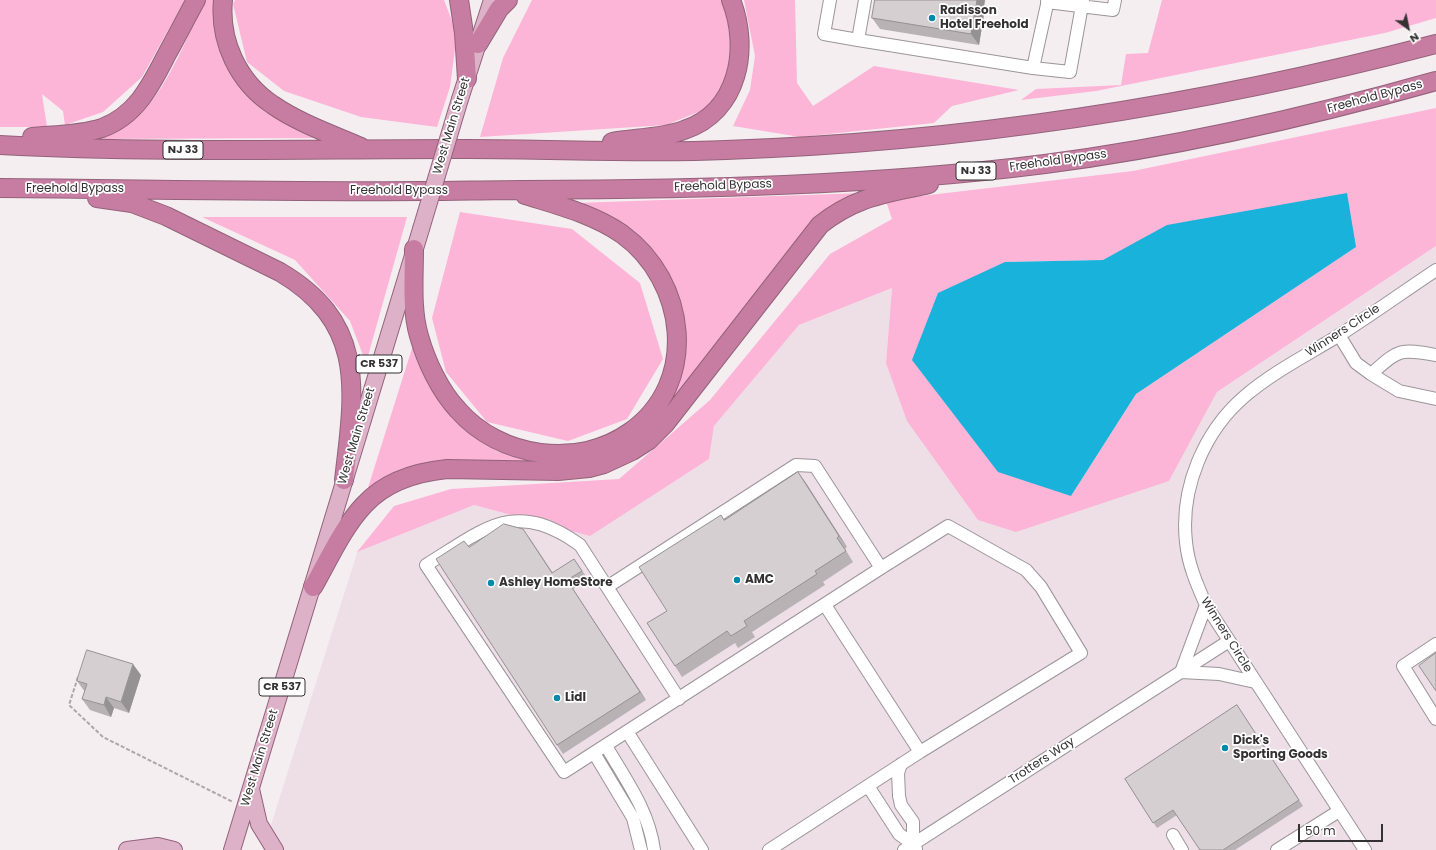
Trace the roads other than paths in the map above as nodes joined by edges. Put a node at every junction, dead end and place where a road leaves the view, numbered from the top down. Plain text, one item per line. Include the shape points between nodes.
1 (196, 0) edge
2 (223, 0) edge
3 (459, 0) edge
4 (492, 0) edge
5 (508, 0) edge
6 (731, 0) edge
7 (830, 0) edge
8 (866, 0) edge
9 (1115, 0) edge
10 (1048, 1) edge
11 (1082, 3) edge
12 (858, 40) junction
13 (478, 44) junction
14 (1436, 44) edge
15 (1033, 68) junction
16 (467, 79) junction
17 (1436, 81) edge
18 (0, 141) edge
19 (0, 145) edge
20 (365, 149) junction
21 (564, 149) junction
22 (990, 170) junction
23 (0, 188) edge
24 (37, 188) junction
25 (507, 190) junction
26 (414, 249) junction
27 (1436, 270) edge
28 (1339, 335) junction
29 (1436, 355) edge
30 (1371, 374) junction
31 (1436, 399) edge
32 (344, 480) junction
33 (881, 568) junction
34 (313, 587) junction
35 (607, 587) junction
36 (825, 605) junction
37 (1206, 605) junction
38 (1228, 641) junction
39 (1436, 644) edge
40 (1181, 672) junction
41 (1255, 682) junction
42 (679, 699) junction
43 (1436, 719) edge
44 (628, 733) junction
45 (606, 746) junction
46 (920, 752) junction
47 (594, 753) junction
48 (901, 764) junction
49 (868, 786) junction
50 (251, 787) junction
51 (1339, 811) junction
52 (1173, 835) dead end
53 (911, 848) edge
54 (127, 850) edge
55 (174, 850) edge
56 (232, 850) edge
57 (275, 850) edge
58 (641, 850) edge
59 (654, 850) edge
60 (702, 850) edge
61 (769, 850) edge
62 (1182, 850) edge
63 (1277, 850) edge
64 (1364, 850) edge

1 - 18 highway via 148,91 125,115 102,128 88,131
2 - 20 highway via 223,28 228,46 242,75 252,87 280,110
3 - 16 highway
4 - 13 main road, West Main Street / CR 537
5 - 13 highway via 499,9
6 - 21 highway via 739,28 740,59 736,77 728,94 712,114 695,126 674,133
7 - 12 street via 824,34
8 - 12 street
9 - 11 street via 1113,10
10 - 11 street
10 - 15 street
11 - 15 street via 1070,72
12 - 15 street
13 - 16 main road, West Main Street / CR 537
14 - 21 highway, NJ 33 via 1223,94 1112,113 966,133 724,151
16 - 26 main road, West Main Street / CR 537, bridge
17 - 22 highway, Freehold Bypass / NJ 33 via 1329,110 1238,130 1138,149
19 - 20 highway, NJ 33 via 91,150
20 - 21 highway, NJ 33
22 - 25 highway, Freehold Bypass / NJ 33 via 749,186
22 - 34 highway via 868,197 834,214 811,236 665,424 649,440 632,451 604,464 574,470 447,469 426,471 411,476 385,489 364,505
23 - 24 highway, Freehold Bypass / NJ 33
24 - 25 highway, Freehold Bypass / NJ 33 via 422,192
24 - 32 highway via 132,203 166,216 280,272 307,290 326,310 338,330 350,366 352,413
25 - 26 highway via 566,208 622,234 643,254 663,282 672,305 678,336 674,370 658,405 624,436 608,445 588,451 541,453 504,443 470,422 457,410 430,367 419,336 414,302
26 - 32 main road, West Main Street / CR 537
27 - 28 street, Winners Circle
28 - 30 street via 1356,363
28 - 37 street, Winners Circle via 1264,381 1245,396 1221,421 1203,450 1190,488 1185,528 1189,561
29 - 30 street via 1401,351 1395,353
30 - 31 street via 1399,391
32 - 34 main road, West Main Street / CR 537
33 - 35 street via 815,466 796,465
33 - 36 street
33 - 46 street via 948,526 1026,570 1041,587 1081,653
34 - 50 main road, West Main Street / CR 537
35 - 42 street
35 - 47 street via 580,546 563,533 542,524 518,520 490,526 426,565 564,772
36 - 42 street
36 - 46 street
37 - 38 street, Winners Circle
37 - 40 street
38 - 40 street, Trotters Way
38 - 41 street, Winners Circle
39 - 43 street via 1403,666
40 - 41 street via 1219,674
40 - 53 street, Trotters Way
41 - 51 street, Winners Circle
42 - 44 street
44 - 45 street
44 - 60 street
45 - 47 street
45 - 59 street via 642,808 651,828
46 - 48 street
47 - 58 street via 633,818
48 - 49 street
48 - 53 street via 898,773 899,796 901,805 912,822
49 - 53 street
49 - 61 street
50 - 56 main road, West Main Street / CR 537
50 - 57 main road via 259,824
51 - 63 street
51 - 64 street, Winners Circle
52 - 62 street
54 - 55 main road via 158,846

